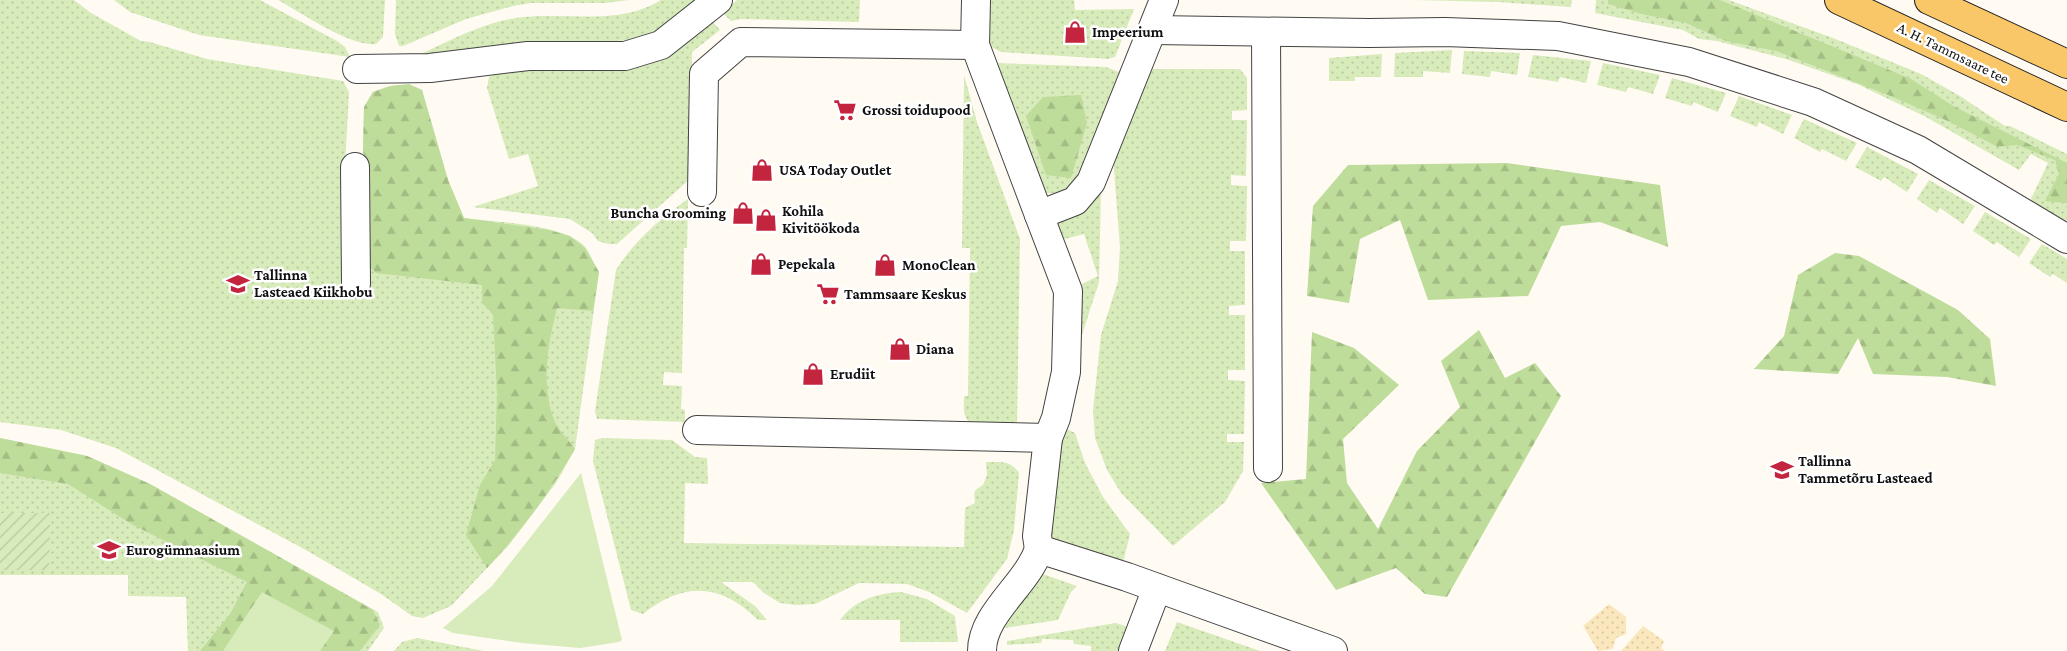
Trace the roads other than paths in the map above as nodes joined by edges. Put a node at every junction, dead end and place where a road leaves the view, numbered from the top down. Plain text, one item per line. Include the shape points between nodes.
1 (718, 0) edge
2 (976, 0) edge
3 (1164, 0) edge
4 (1839, 0) edge
5 (1929, 0) edge
6 (1153, 30) junction
7 (1266, 32) junction
8 (975, 45) junction
9 (2067, 64) edge
10 (357, 69) dead end
11 (2067, 108) edge
12 (355, 167) dead end
13 (702, 192) dead end
14 (1039, 215) junction
15 (2067, 239) edge
16 (356, 284) dead end
17 (697, 430) dead end
18 (1048, 438) junction
19 (1268, 468) dead end
20 (1038, 550) junction
21 (1157, 588) junction
22 (982, 651) edge
23 (1133, 651) edge
24 (1333, 651) edge

1 - 10 street via 661,45 624,56 528,56 430,68
2 - 8 street
3 - 6 street
4 - 11 main road, A. H. Tammsaare tee
5 - 9 main road
6 - 7 street
6 - 14 street via 1091,182 1075,201
7 - 15 street via 1558,36 1689,62 1813,102 1918,150
7 - 19 street
8 - 13 street via 741,42 704,74
8 - 14 street
12 - 16 street
14 - 18 street via 1068,291 1066,372
17 - 18 street
18 - 20 street
20 - 21 street
20 - 22 street via 1034,564 985,630
21 - 23 street
21 - 24 street

